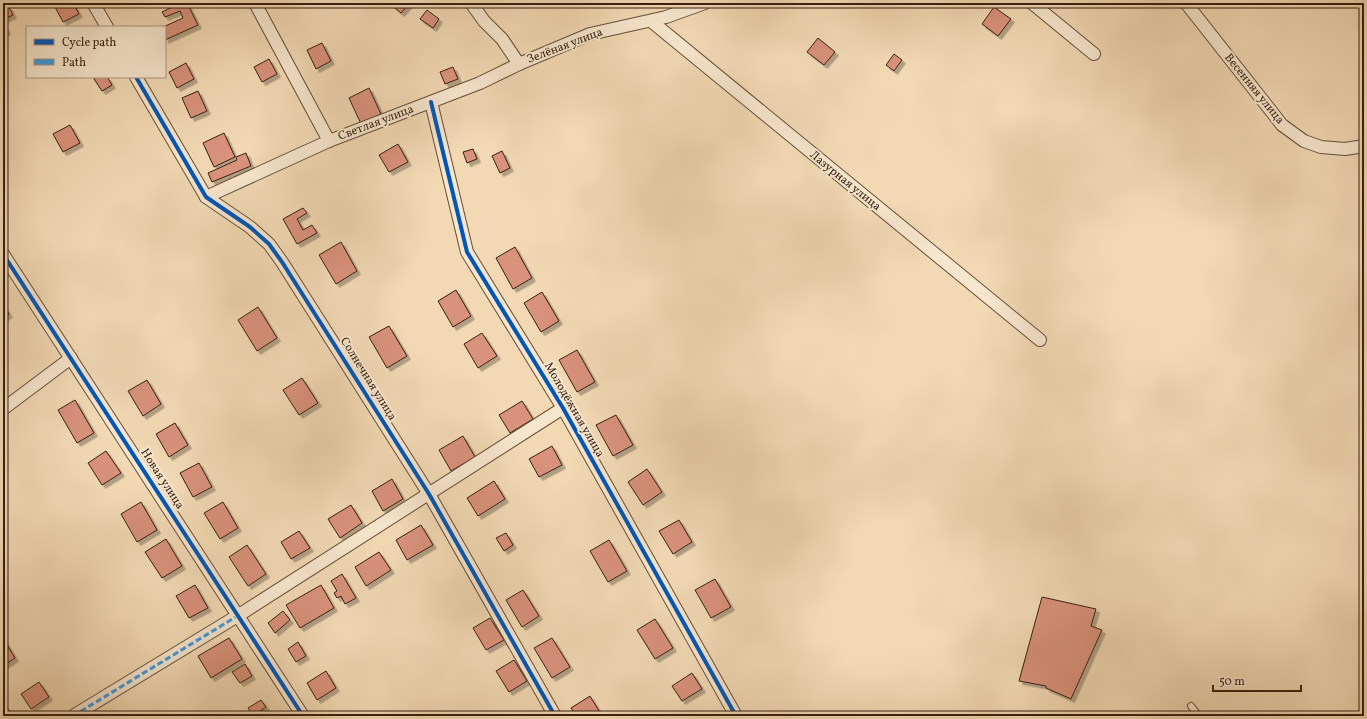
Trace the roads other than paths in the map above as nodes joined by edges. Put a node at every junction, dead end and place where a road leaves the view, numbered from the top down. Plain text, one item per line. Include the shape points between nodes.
1 (93, 3) edge
2 (255, 3) edge
3 (471, 3) edge
4 (705, 3) edge
5 (1032, 3) edge
6 (1186, 3) edge
7 (651, 21) junction
8 (106, 26) edge
9 (1094, 54) dead end
10 (518, 64) junction
11 (137, 78) edge
12 (431, 102) junction
13 (329, 141) junction
14 (1364, 146) edge
15 (206, 197) junction
16 (3, 254) edge
17 (1040, 340) dead end
18 (71, 358) junction
19 (563, 408) junction
20 (3, 409) edge
21 (428, 494) junction
22 (239, 615) junction
23 (1192, 706) dead end
24 (3, 713) edge
25 (5, 716) edge
26 (73, 716) edge
27 (303, 716) edge
28 (555, 716) edge
29 (736, 716) edge
30 (1199, 716) edge

1 - 8 street
2 - 13 street
3 - 10 street
4 - 7 street, Зелёная улица
5 - 9 street
6 - 14 street, Весенняя улица via 1282,125 1304,140 1321,147 1345,149
7 - 10 street, Зелёная улица via 590,34
7 - 17 street, Лазурная улица
10 - 12 street, Светлая улица via 480,83
11 - 15 street, Солнечная улица
12 - 13 street, Светлая улица
12 - 19 street, Молодёжная улица via 467,252
13 - 15 street, Светлая улица
15 - 21 street, Солнечная улица via 250,226 270,244
16 - 18 street, Новая улица
18 - 20 street
18 - 22 street, Новая улица
19 - 21 street
19 - 29 street, Молодёжная улица
21 - 22 street
21 - 28 street, Солнечная улица
22 - 26 street
22 - 27 street, Новая улица
23 - 30 lane
24 - 25 street

